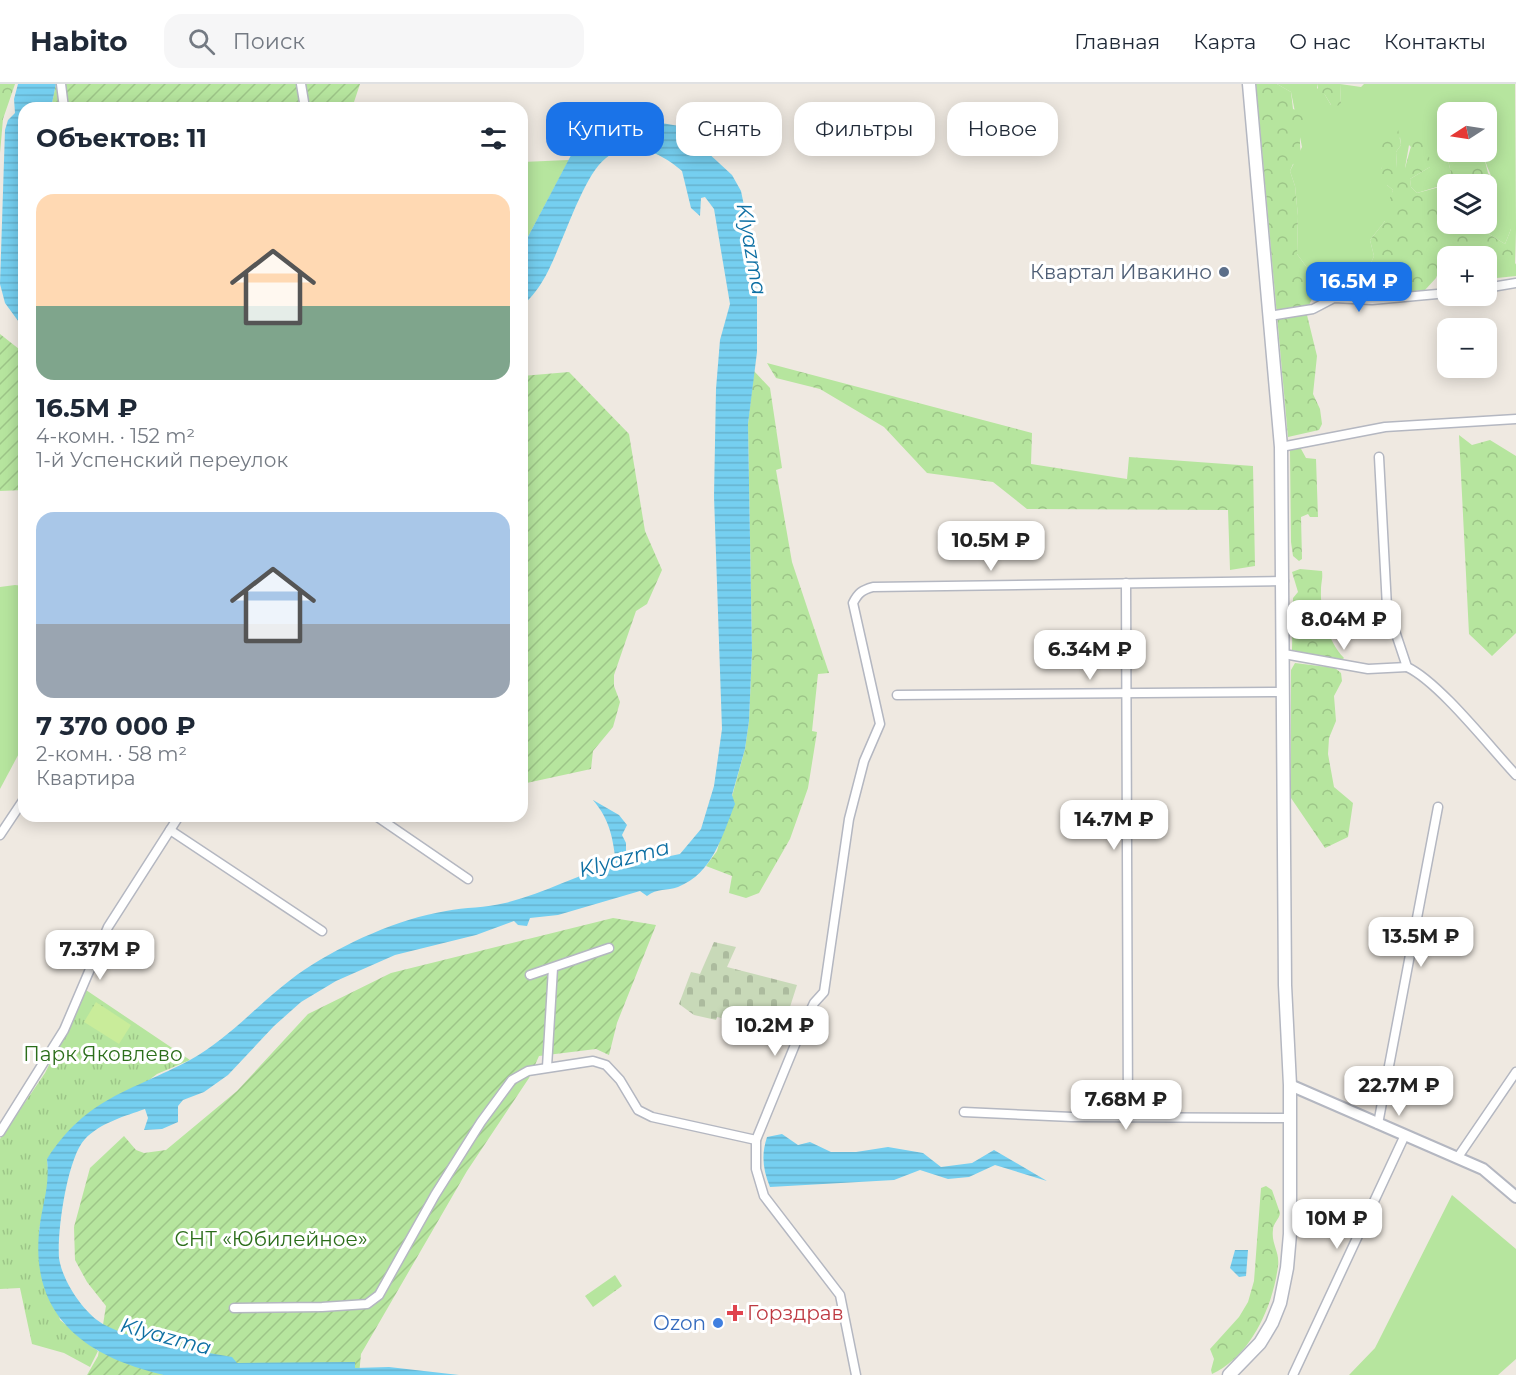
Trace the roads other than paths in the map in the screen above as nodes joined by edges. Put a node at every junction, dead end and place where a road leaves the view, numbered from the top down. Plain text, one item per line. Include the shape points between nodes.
1 (60, 84) edge
2 (301, 84) edge
3 (1249, 84) edge
4 (63, 102) edge
5 (304, 102) edge
6 (1516, 283) edge
7 (1497, 286) edge
8 (1437, 293) edge
9 (1269, 316) junction
10 (1516, 419) edge
11 (1281, 447) junction
12 (1380, 457) dead end
13 (1284, 581) junction
14 (1126, 583) junction
15 (1284, 654) junction
16 (1407, 666) junction
17 (1284, 692) junction
18 (1126, 694) junction
19 (897, 695) dead end
20 (1516, 775) edge
21 (1438, 807) dead end
22 (18, 808) edge
23 (175, 822) edge
24 (385, 822) edge
25 (170, 830) junction
26 (0, 835) edge
27 (468, 879) dead end
28 (322, 931) dead end
29 (609, 948) dead end
30 (553, 968) junction
31 (530, 975) dead end
32 (546, 1067) junction
33 (1516, 1072) edge
34 (1290, 1085) junction
35 (964, 1113) dead end
36 (1128, 1118) junction
37 (1290, 1118) junction
38 (1378, 1124) junction
39 (0, 1132) edge
40 (1405, 1136) junction
41 (756, 1140) junction
42 (1458, 1157) junction
43 (1516, 1197) edge
44 (234, 1308) dead end
45 (856, 1375) edge
46 (1229, 1375) edge
47 (1293, 1375) edge

1 - 4 street
2 - 5 street
3 - 9 main road
6 - 7 street
8 - 9 street via 1372,300 1334,298 1313,309
9 - 11 main road
10 - 11 street via 1384,427
11 - 13 main road
12 - 16 street via 1388,607
13 - 14 street
13 - 15 main road
14 - 18 street
14 - 41 street via 873,587 859,593 853,603 880,724 864,761 849,819 824,992 799,1035
15 - 16 street via 1368,669
15 - 17 main road
16 - 20 street via 1427,681
17 - 18 street
17 - 34 main road via 1285,985
18 - 19 street
18 - 36 street
21 - 38 street
22 - 26 street
23 - 25 street
24 - 27 street
25 - 28 street
25 - 39 street via 108,927 54,1048
29 - 30 street
30 - 31 street
30 - 32 street
32 - 41 street via 592,1061 606,1065 638,1110 652,1118
32 - 44 street via 512,1080 435,1195 379,1295 368,1304
33 - 42 street
34 - 37 main road
34 - 38 street
35 - 36 street
36 - 37 street
37 - 46 main road via 1290,1234 1280,1303 1260,1343
38 - 40 street
40 - 42 street
40 - 47 street
41 - 45 street via 756,1169 764,1196 840,1295
42 - 43 street via 1494,1176

